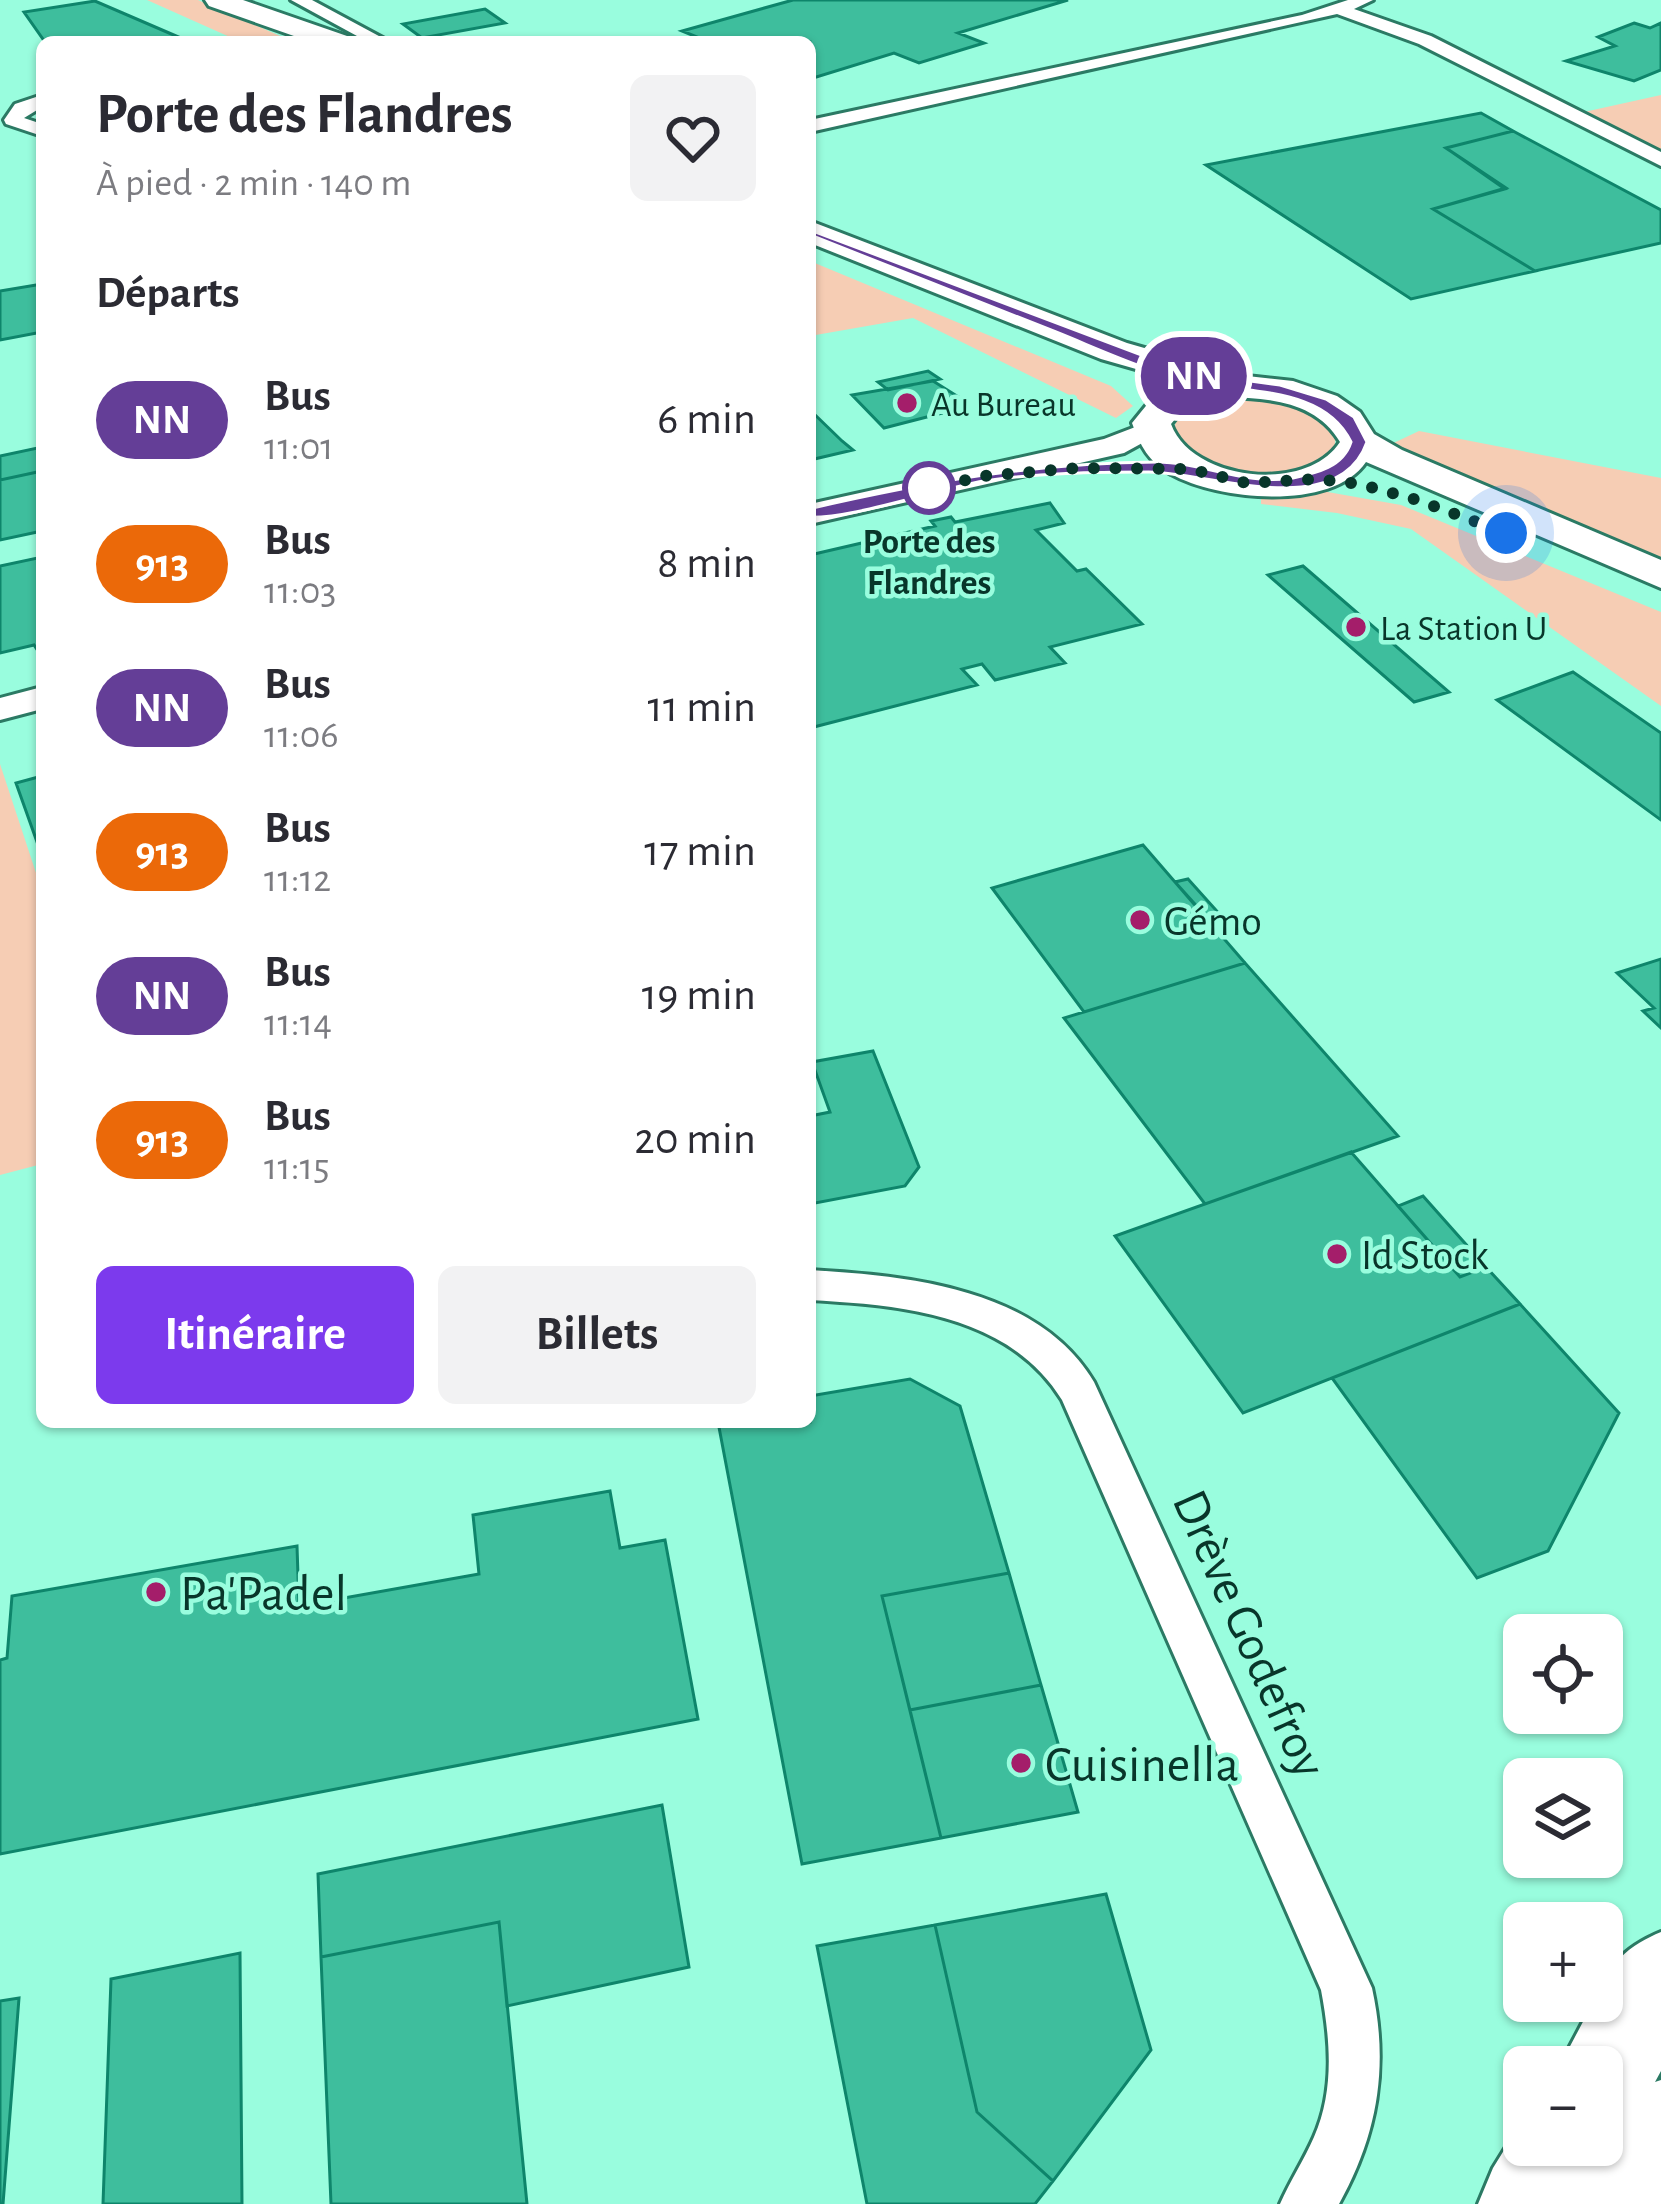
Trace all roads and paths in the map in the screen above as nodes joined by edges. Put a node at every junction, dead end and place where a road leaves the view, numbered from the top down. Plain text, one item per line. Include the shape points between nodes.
1 (299, 0) edge
2 (1365, 0) edge
3 (220, 1) edge
4 (1341, 10) junction
5 (299, 36) edge
6 (320, 36) edge
7 (369, 36) edge
8 (36, 104) edge
9 (816, 125) edge
10 (36, 129) edge
11 (1661, 160) edge
12 (816, 233) edge
13 (816, 248) edge
14 (1236, 386) junction
15 (1155, 420) junction
16 (1359, 442) junction
17 (1190, 469) junction
18 (984, 476) junction
19 (1317, 479) junction
20 (816, 513) edge
21 (1661, 575) edge
22 (1661, 597) edge
23 (36, 700) edge
24 (0, 709) edge
25 (816, 1286) edge
26 (1661, 1979) edge
27 (1622, 2046) edge
28 (1661, 2129) edge
29 (1552, 2166) edge
30 (1309, 2204) edge
31 (1529, 2204) edge
32 (1615, 2204) edge

1 - 7 street
2 - 4 street
3 - 5 main road
3 - 6 main road
4 - 9 street
4 - 11 street via 1425,40
8 - 10 street via 14,117
12 - 14 main road via 1114,351
13 - 15 main road via 1101,370 1133,387
14 - 15 main road via 1189,393
14 - 16 main road via 1321,402 1349,421
15 - 17 main road via 1159,448
15 - 18 street via 1114,446
16 - 19 main road via 1348,464
16 - 21 main road
17 - 18 street
17 - 19 main road via 1261,484
18 - 20 street
19 - 22 main road via 1438,506
23 - 24 street
25 - 30 street, Drève Godefroy via 904,1293 987,1319 1063,1369 1085,1404 1346,1988 1356,2086 1336,2156
26 - 27 highway
28 - 32 highway
29 - 31 highway

